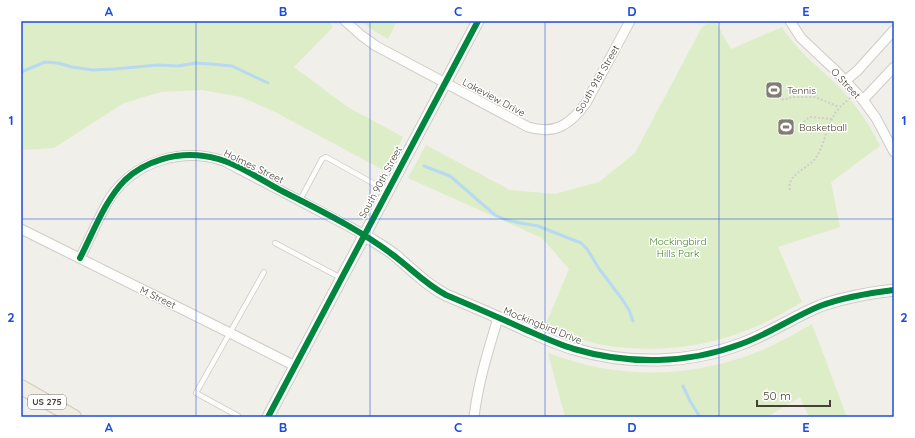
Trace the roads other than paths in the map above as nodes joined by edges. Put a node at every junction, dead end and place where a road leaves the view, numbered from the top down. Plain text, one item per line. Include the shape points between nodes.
1 (345, 21) edge
2 (478, 21) edge
3 (630, 21) edge
4 (790, 21) edge
5 (894, 30) edge
6 (894, 67) edge
7 (846, 81) junction
8 (445, 82) junction
9 (863, 100) junction
10 (556, 128) joint
11 (894, 152) edge
12 (387, 191) junction
13 (300, 200) junction
14 (21, 229) edge
15 (364, 235) junction
16 (275, 243) dead end
17 (80, 258) junction
18 (264, 272) dead end
19 (341, 278) junction
20 (894, 290) edge
21 (498, 318) junction
22 (230, 332) junction
23 (295, 366) junction
24 (21, 388) edge
25 (238, 416) edge
26 (74, 417) edge
27 (268, 417) edge
28 (474, 417) edge

1 - 8 street, Lakeview Drive via 376,46
2 - 8 street, South 90th Street
3 - 10 street, South 91st Street via 586,103 572,120
4 - 7 street, O Street via 801,38
5 - 7 street
6 - 9 street
7 - 9 street, O Street
8 - 10 street, Lakeview Drive via 528,126 546,130
8 - 12 street, South 90th Street
9 - 11 street, O Street
12 - 13 lane via 326,157 322,158
12 - 15 street, South 90th Street
13 - 15 street, Holmes Street
13 - 17 street, Holmes Street via 218,159 190,155 161,159 130,176 117,189
14 - 17 street, M Street
15 - 19 street, South 90th Street
15 - 21 street, Mockingbird Drive via 435,289
16 - 19 lane
17 - 22 street, M Street
18 - 22 lane
19 - 23 street, South 90th Street
20 - 21 street, Mockingbird Drive via 849,297 819,306 760,337 726,349 669,359 628,359 590,353 556,343
21 - 28 street via 483,366
22 - 23 street, M Street
22 - 25 lane via 196,393
23 - 27 street, South 90th Street
24 - 26 main road, US 275

